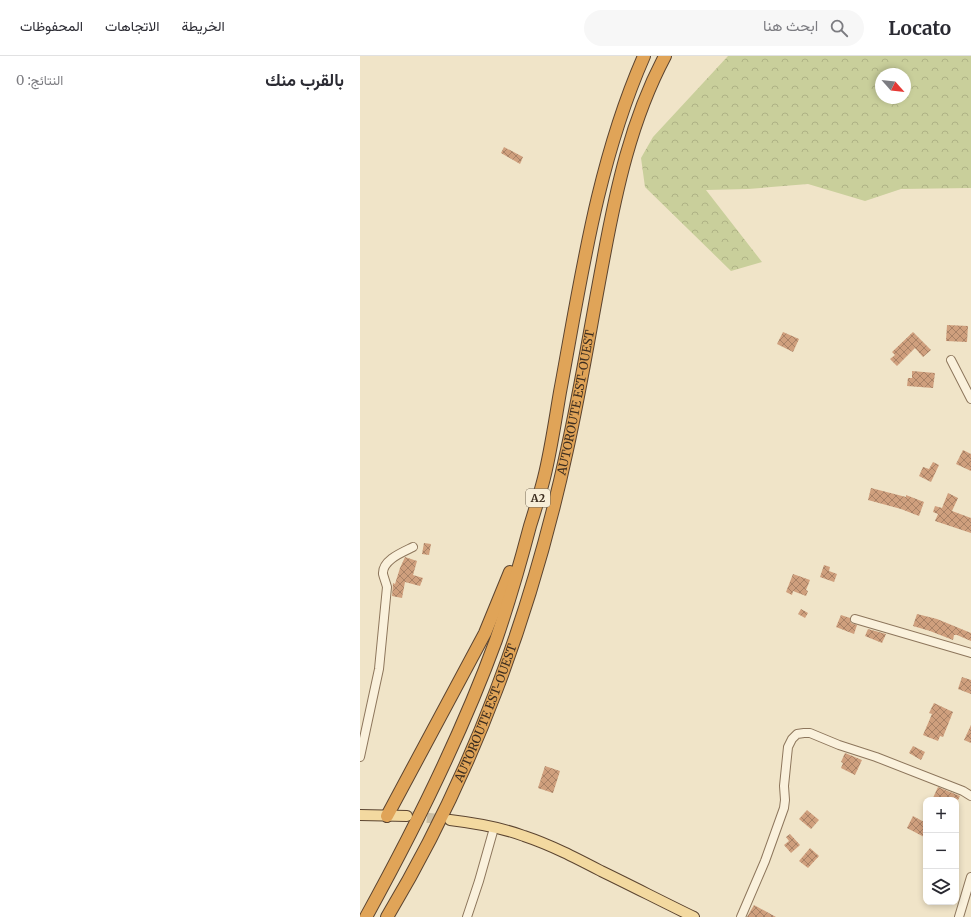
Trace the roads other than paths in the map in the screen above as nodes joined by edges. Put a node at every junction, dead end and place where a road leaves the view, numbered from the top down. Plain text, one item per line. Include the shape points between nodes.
1 (644, 56) edge
2 (665, 56) edge
3 (951, 360) dead end
4 (971, 399) edge
5 (534, 511) junction
6 (413, 548) dead end
7 (855, 619) dead end
8 (971, 653) edge
9 (360, 757) edge
10 (971, 796) edge
11 (360, 815) edge
12 (388, 816) junction
13 (407, 816) tunnel mouth
14 (450, 820) tunnel mouth
15 (494, 828) junction
16 (971, 877) edge
17 (366, 917) edge
18 (387, 917) edge
19 (467, 917) edge
20 (694, 917) edge
21 (741, 917) edge
22 (960, 917) edge

1 - 5 highway, AUTOROUTE EST-OUEST / A2 via 627,99 599,191 545,477
2 - 18 highway, AUTOROUTE EST-OUEST / A2 via 651,82 631,138 616,195 567,450 528,600 456,787 420,860
3 - 4 street
5 - 12 highway via 485,633
5 - 17 highway, AUTOROUTE EST-OUEST / A2 via 496,640 470,704 403,850
6 - 9 street via 395,556 385,566 383,574 388,587 379,669
7 - 8 street
10 - 21 street via 810,733 797,734 788,747 784,808
11 - 12 main road
12 - 13 main road
14 - 15 main road
15 - 19 street
15 - 20 main road via 522,835 559,850
16 - 22 street

